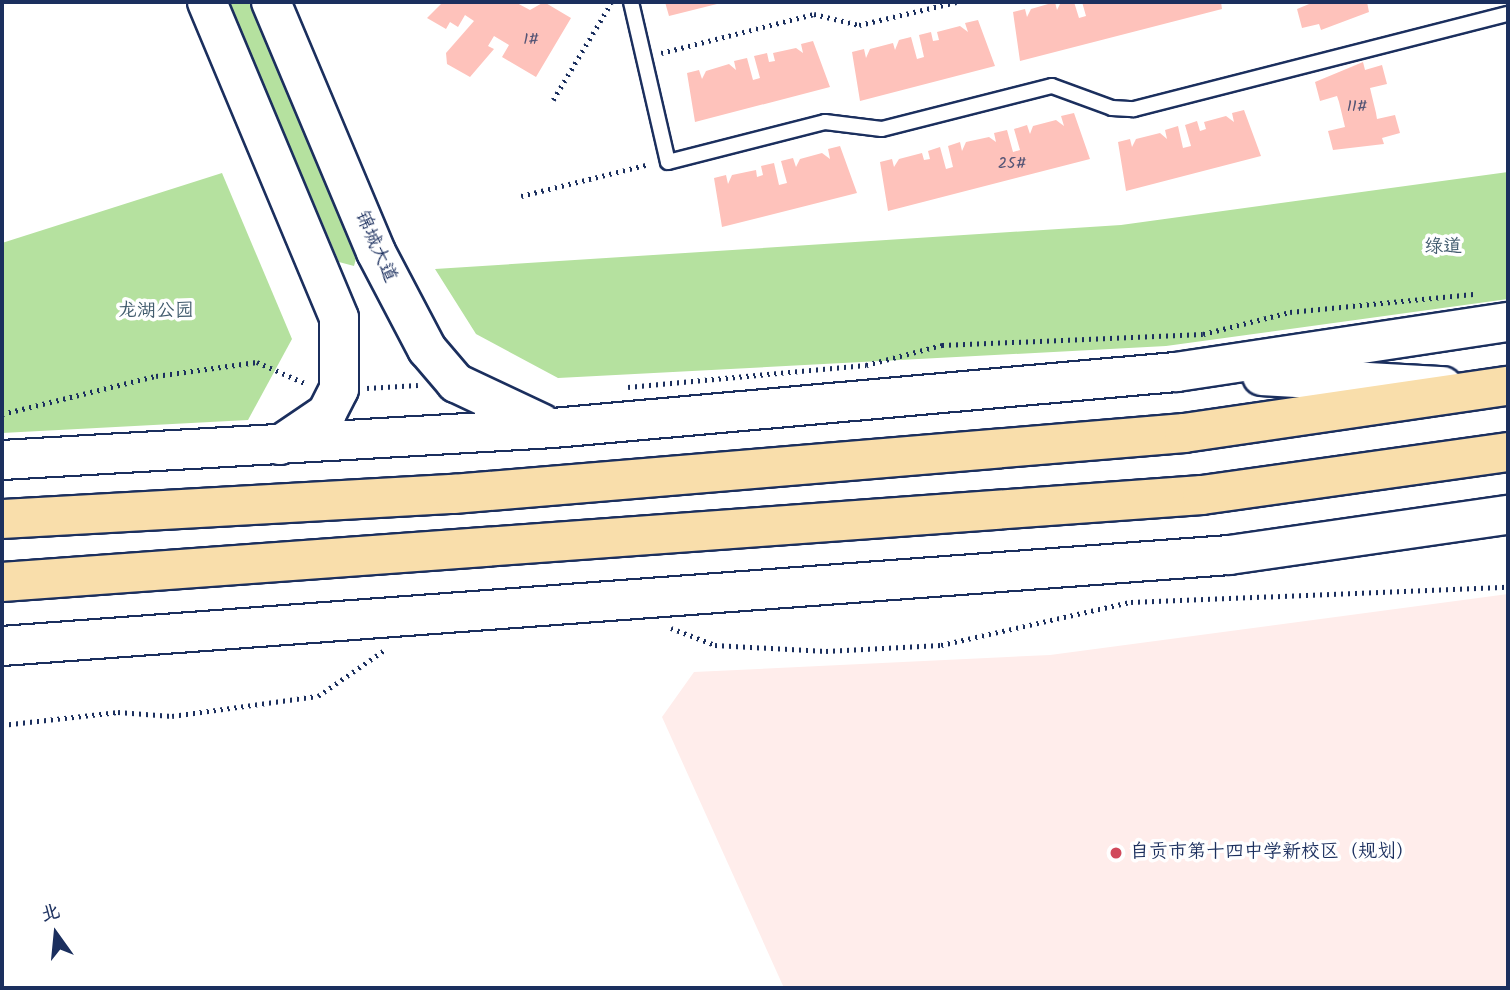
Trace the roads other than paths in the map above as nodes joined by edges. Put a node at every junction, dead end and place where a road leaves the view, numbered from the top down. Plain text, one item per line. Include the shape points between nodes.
1 (207, 2) edge
2 (271, 2) edge
3 (631, 2) edge
4 (1508, 15) edge
5 (376, 252) junction
6 (323, 275) junction
7 (1498, 308) edge
8 (1175, 372) junction
9 (1501, 388) edge
10 (553, 428) junction
11 (278, 446) junction
12 (1508, 452) edge
13 (2, 460) edge
14 (1508, 515) edge
15 (2, 519) edge
16 (2, 582) edge
17 (2, 646) edge

1 - 6 street
2 - 5 street, 锦城大道
3 - 4 lane via 668,159 825,122 882,128 1052,86 1112,108 1134,109
5 - 6 street via 369,287 353,294
5 - 10 street, 锦城大道 via 427,349 456,383
6 - 11 street via 339,318 339,389 327,414
7 - 8 street
8 - 9 street
8 - 10 street
9 - 15 highway via 1184,433 453,494
10 - 11 street
11 - 13 street
12 - 16 highway via 1202,495
14 - 17 street via 1215,556

